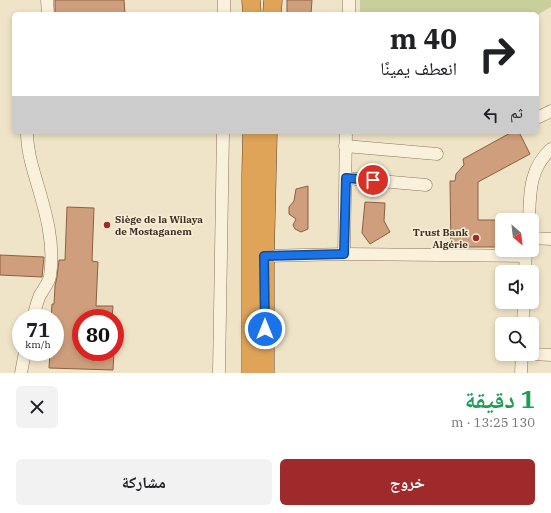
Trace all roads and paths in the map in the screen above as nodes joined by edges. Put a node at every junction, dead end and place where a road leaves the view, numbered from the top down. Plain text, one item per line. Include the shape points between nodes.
1 (47, 0) edge
2 (224, 0) edge
3 (251, 0) edge
4 (257, 0) edge
5 (267, 0) edge
6 (273, 0) edge
7 (349, 0) edge
8 (48, 12) edge
9 (224, 12) edge
10 (252, 12) edge
11 (257, 12) edge
12 (267, 12) edge
13 (272, 12) edge
14 (349, 12) edge
15 (551, 111) edge
16 (539, 117) dead end
17 (27, 134) edge
18 (223, 134) edge
19 (252, 134) edge
20 (268, 134) edge
21 (346, 134) edge
22 (345, 146) junction
23 (551, 149) edge
24 (437, 154) dead end
25 (346, 178) junction
26 (426, 185) dead end
27 (529, 213) edge
28 (539, 238) edge
29 (551, 239) edge
30 (495, 253) edge
31 (344, 254) junction
32 (264, 256) junction
33 (36, 309) edge
34 (539, 354) edge
35 (551, 355) edge
36 (23, 361) edge
37 (522, 361) edge
38 (20, 373) edge
39 (219, 373) edge
40 (251, 373) edge
41 (265, 373) edge
42 (521, 373) edge

1 - 8 street
2 - 9 street
3 - 10 highway
4 - 11 highway
5 - 12 highway
6 - 13 highway
7 - 14 street
15 - 16 street
17 - 33 street via 30,157 48,220 51,254 50,276
18 - 39 street
19 - 40 highway
20 - 32 highway
21 - 22 street
22 - 24 street
22 - 25 street
23 - 27 street via 538,164 531,184
25 - 26 street
25 - 31 street
28 - 29 street
30 - 31 street
31 - 32 street
32 - 41 highway
34 - 35 street
36 - 38 street
37 - 42 street

